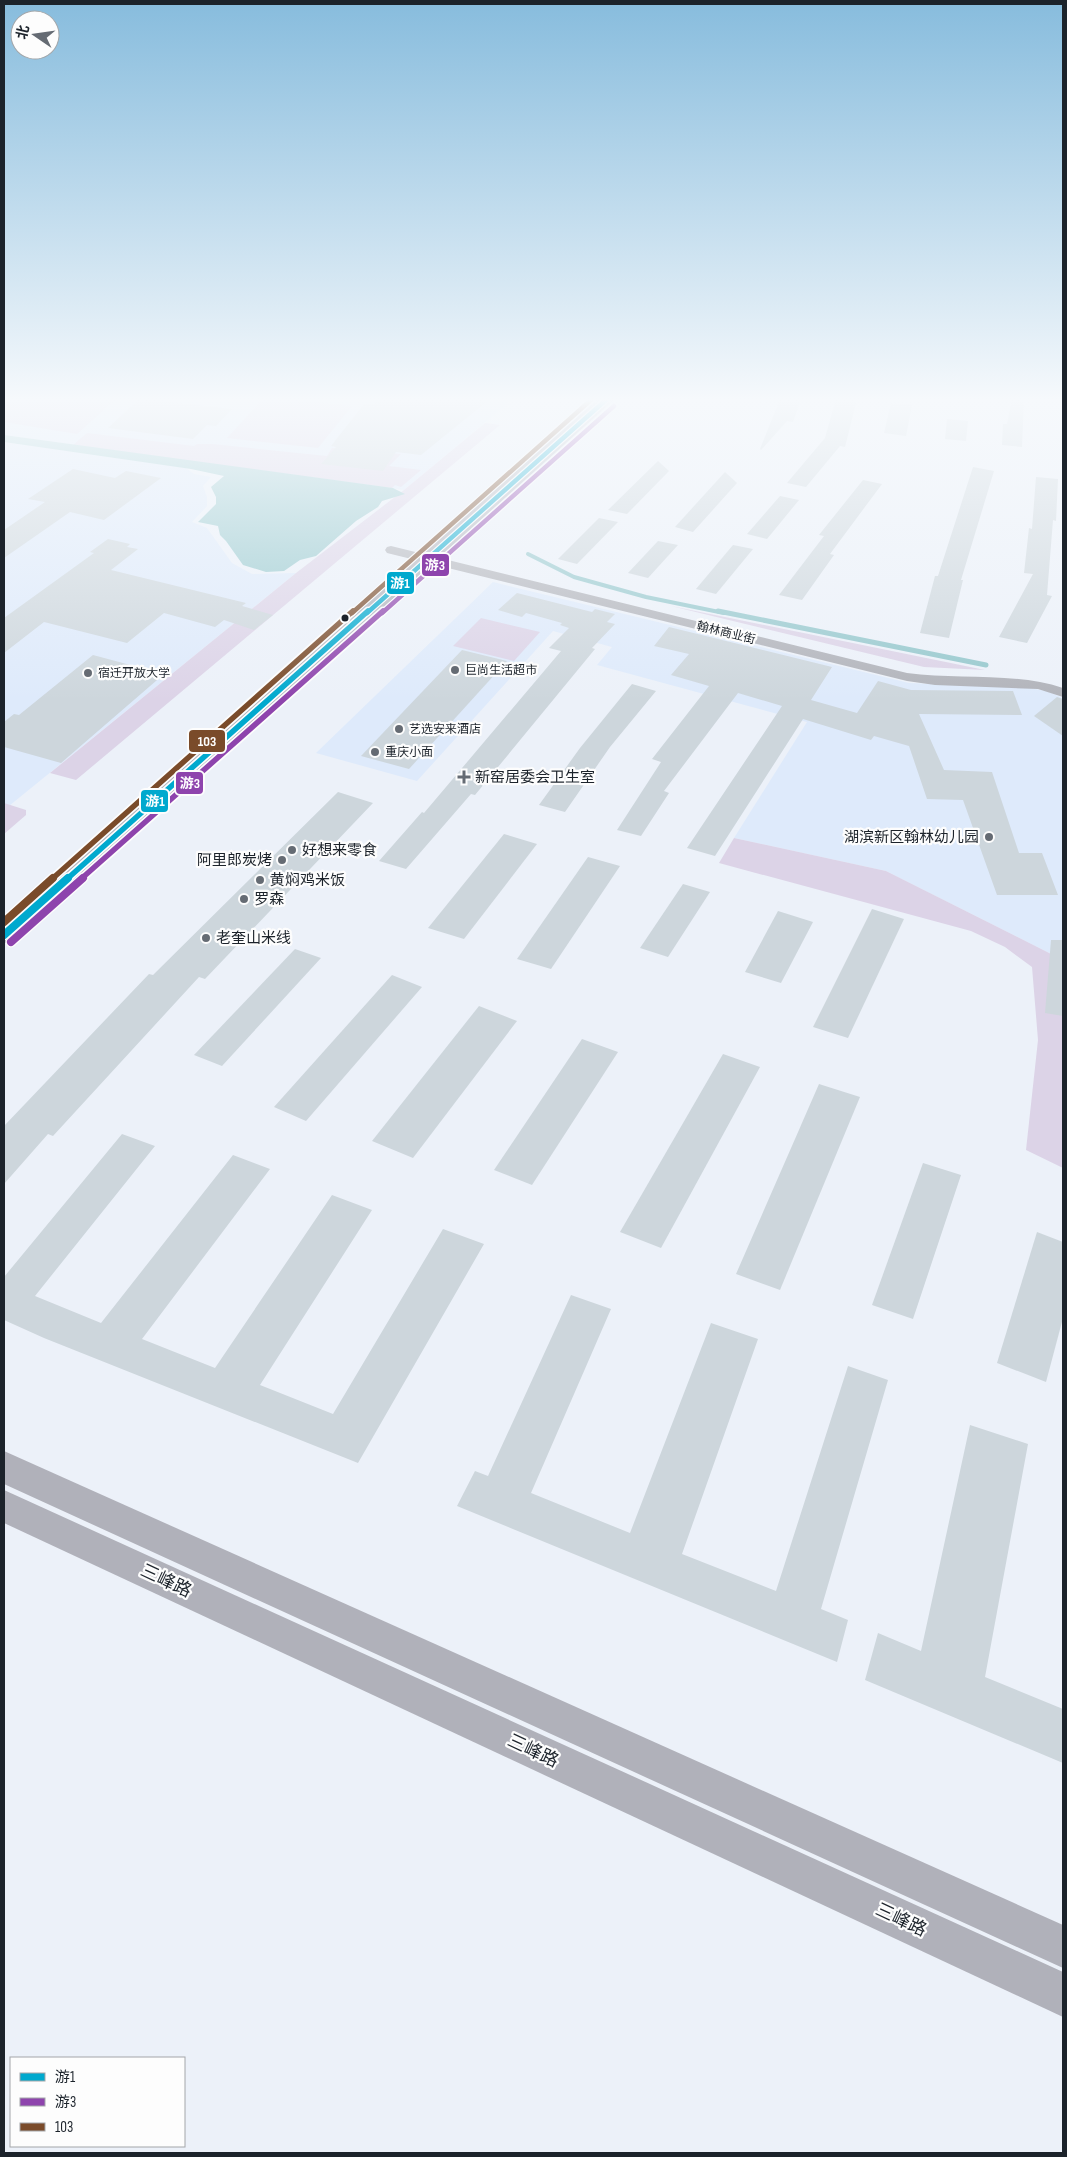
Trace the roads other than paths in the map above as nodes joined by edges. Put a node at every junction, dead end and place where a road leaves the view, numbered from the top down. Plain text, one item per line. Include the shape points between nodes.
1 (483, 500) edge
2 (488, 500) edge
3 (391, 550) dead end
4 (420, 558) junction
5 (1063, 693) edge
6 (4, 915) edge
7 (4, 935) edge
8 (4, 1467) edge
9 (4, 1506) edge
10 (1063, 1947) edge
11 (1063, 1995) edge

1 - 4 main road
2 - 4 main road
3 - 4 street, 翰林商业街
4 - 5 street, 翰林商业街 via 907,677 1040,685
4 - 6 main road
4 - 7 main road
8 - 10 main road
9 - 11 main road, 三峰路

